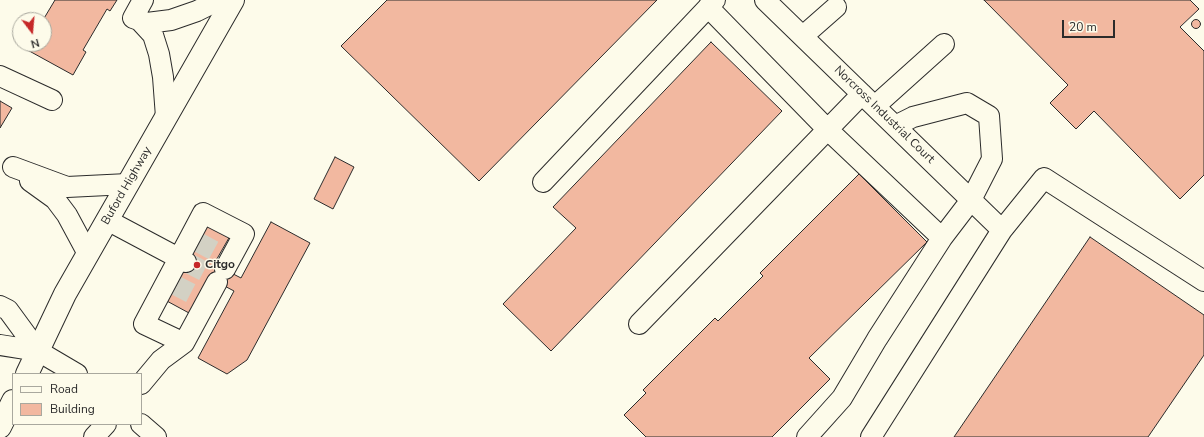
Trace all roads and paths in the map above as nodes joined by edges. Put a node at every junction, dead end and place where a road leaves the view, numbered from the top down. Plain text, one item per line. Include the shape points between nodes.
1 (143, 0) edge
2 (219, 0) edge
3 (233, 0) edge
4 (765, 0) edge
5 (712, 4) edge
6 (836, 7) dead end
7 (141, 22) junction
8 (803, 36) junction
9 (944, 44) dead end
10 (0, 76) edge
11 (52, 100) dead end
12 (869, 100) junction
13 (166, 118) junction
14 (896, 126) junction
15 (828, 130) junction
16 (543, 182) dead end
17 (128, 184) junction
18 (971, 200) junction
19 (108, 220) junction
20 (1002, 230) junction
21 (942, 238) junction
22 (88, 254) junction
23 (182, 260) junction
24 (1204, 281) edge
25 (0, 306) edge
26 (639, 324) dead end
27 (184, 343) junction
28 (0, 345) edge
29 (38, 351) junction
30 (27, 373) edge
31 (74, 373) edge
32 (142, 383) edge
33 (12, 403) edge
34 (105, 425) edge
35 (142, 425) edge
36 (0, 427) edge
37 (94, 437) edge
38 (156, 437) edge
39 (807, 437) edge
40 (871, 437) edge

1 - 7 street via 133,18
2 - 7 street via 197,12 172,20
3 - 13 main road, Buford Highway
4 - 8 street, Norcross Industrial Court
5 - 15 street
5 - 16 street
6 - 8 street
7 - 13 street via 153,35 159,54
8 - 12 street, Norcross Industrial Court
9 - 12 street
10 - 11 street
12 - 14 street, Norcross Industrial Court
12 - 15 street
13 - 17 main road, Buford Highway
14 - 18 street, Norcross Industrial Court
14 - 18 street via 913,117 967,103 989,116 992,159
15 - 21 street
15 - 26 street
17 - 19 main road, Buford Highway
17 - 22 street via 67,187 13,167 55,199 67,215
18 - 20 street, Norcross Industrial Court
18 - 21 street
19 - 22 main road, Buford Highway
19 - 23 street
20 - 24 street via 1044,178
20 - 40 street
21 - 39 street via 877,338 842,398
22 - 29 main road, Buford Highway via 65,294
23 - 27 street via 144,324
23 - 27 street via 203,213 244,234 203,299
25 - 29 street via 8,310
27 - 32 street via 161,360
28 - 29 street
29 - 30 main road, Buford Highway
29 - 31 street
33 - 36 main road
34 - 37 street
35 - 38 street

